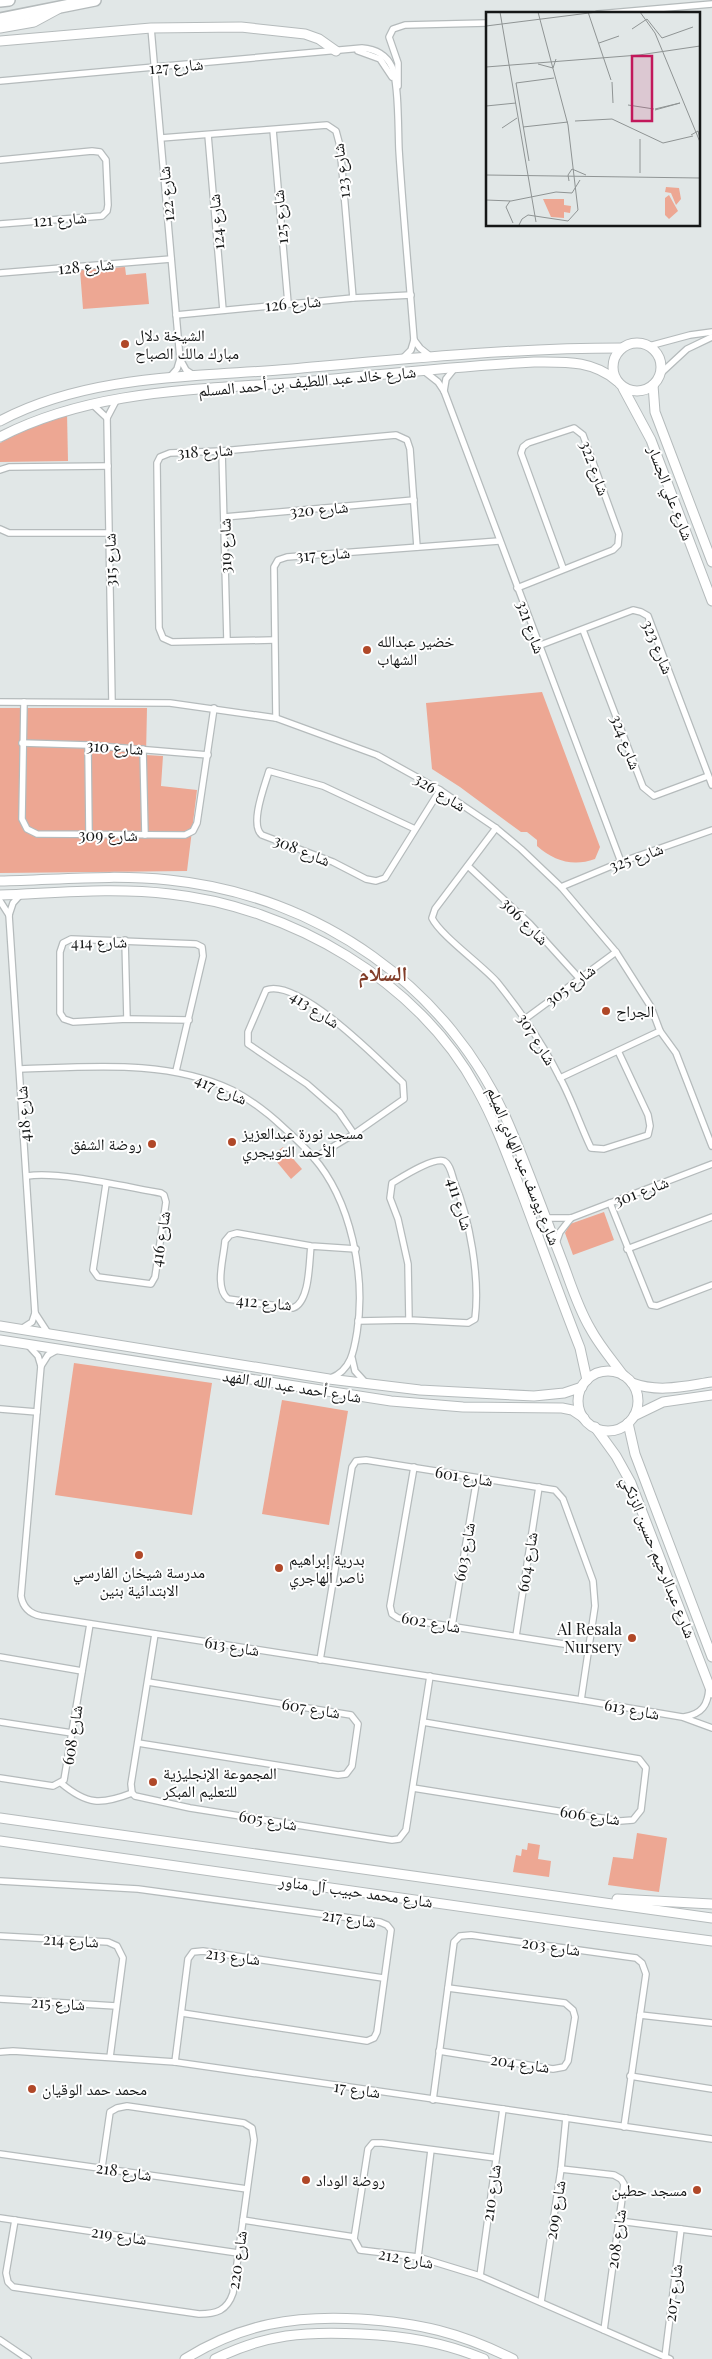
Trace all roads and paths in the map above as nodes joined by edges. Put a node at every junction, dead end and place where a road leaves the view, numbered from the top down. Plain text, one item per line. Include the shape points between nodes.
1 (9, 0) edge
2 (95, 0) edge
3 (0, 1) edge
4 (712, 4) edge
5 (59, 8) junction
6 (621, 12) edge
7 (0, 19) edge
8 (486, 22) edge
9 (0, 28) edge
10 (151, 28) junction
11 (0, 41) edge
12 (336, 51) junction
13 (155, 68) junction
14 (0, 81) edge
15 (396, 92) junction
16 (272, 130) junction
17 (208, 134) junction
18 (161, 138) junction
19 (0, 160) edge
20 (0, 224) edge
21 (171, 259) junction
22 (0, 273) edge
23 (411, 295) junction
24 (353, 298) junction
25 (288, 304) junction
26 (223, 310) junction
27 (176, 315) junction
28 (712, 332) edge
29 (712, 337) edge
30 (414, 340) junction
31 (649, 346) junction
32 (564, 348) junction
33 (621, 348) junction
34 (431, 356) junction
35 (180, 359) junction
36 (402, 359) junction
37 (562, 362) junction
38 (334, 365) junction
39 (320, 366) junction
40 (454, 369) junction
41 (424, 371) junction
42 (660, 374) junction
43 (197, 377) junction
44 (167, 379) junction
45 (333, 379) junction
46 (320, 380) junction
47 (620, 384) junction
48 (654, 385) junction
49 (444, 391) junction
50 (118, 398) junction
51 (90, 403) junction
52 (17, 413) junction
53 (107, 418) junction
54 (0, 421) edge
55 (0, 431) edge
56 (0, 437) edge
57 (222, 451) junction
58 (108, 466) junction
59 (0, 470) edge
60 (678, 474) junction
61 (665, 478) junction
62 (414, 500) junction
63 (224, 517) junction
64 (0, 529) edge
65 (109, 533) junction
66 (499, 541) junction
67 (417, 547) junction
68 (712, 562) edge
69 (563, 568) junction
70 (517, 588) junction
71 (712, 601) edge
72 (584, 630) junction
73 (227, 640) junction
74 (274, 640) junction
75 (538, 646) junction
76 (0, 702) edge
77 (24, 702) junction
78 (112, 702) junction
79 (214, 708) junction
80 (276, 718) junction
81 (22, 744) junction
82 (88, 745) junction
83 (143, 749) junction
84 (208, 755) junction
85 (708, 776) junction
86 (712, 785) edge
87 (440, 790) junction
88 (415, 828) junction
89 (496, 828) junction
90 (712, 830) edge
91 (89, 834) junction
92 (145, 835) junction
93 (621, 862) junction
94 (468, 866) junction
95 (161, 879) junction
96 (0, 881) edge
97 (561, 887) junction
98 (158, 892) junction
99 (238, 893) junction
100 (21, 894) junction
101 (170, 894) junction
102 (0, 895) edge
103 (0, 901) edge
104 (9, 915) junction
105 (125, 940) junction
106 (616, 952) junction
107 (579, 978) junction
108 (127, 1019) junction
109 (525, 1019) junction
110 (189, 1020) junction
111 (660, 1031) junction
112 (618, 1051) junction
113 (20, 1069) junction
114 (176, 1071) junction
115 (483, 1071) junction
116 (470, 1078) junction
117 (560, 1078) junction
118 (490, 1083) junction
119 (477, 1089) junction
120 (354, 1134) junction
121 (712, 1146) edge
122 (314, 1158) junction
123 (712, 1164) edge
124 (27, 1176) junction
125 (106, 1184) junction
126 (610, 1203) junction
127 (712, 1217) edge
128 (546, 1218) junction
129 (571, 1218) junction
130 (556, 1243) junction
131 (311, 1246) junction
132 (356, 1249) junction
133 (627, 1249) junction
134 (712, 1285) edge
135 (35, 1313) junction
136 (409, 1320) junction
137 (358, 1321) junction
138 (0, 1326) edge
139 (19, 1329) junction
140 (48, 1334) junction
141 (0, 1340) edge
142 (28, 1345) junction
143 (59, 1349) junction
144 (188, 1356) junction
145 (352, 1356) junction
146 (201, 1358) junction
147 (41, 1366) junction
148 (186, 1370) junction
149 (199, 1372) junction
150 (623, 1375) junction
151 (329, 1379) junction
152 (712, 1382) edge
153 (584, 1383) junction
154 (632, 1383) junction
155 (367, 1384) junction
156 (712, 1394) edge
157 (0, 1409) edge
158 (37, 1412) junction
159 (584, 1418) junction
160 (631, 1419) junction
161 (595, 1427) junction
162 (414, 1468) junction
163 (477, 1478) junction
164 (539, 1487) junction
165 (659, 1514) junction
166 (646, 1519) junction
167 (90, 1624) junction
168 (452, 1626) junction
169 (155, 1634) junction
170 (516, 1636) junction
171 (589, 1648) junction
172 (0, 1657) edge
173 (712, 1657) edge
174 (320, 1660) junction
175 (82, 1671) junction
176 (430, 1676) junction
177 (148, 1682) junction
178 (711, 1689) edge
179 (581, 1700) junction
180 (682, 1717) junction
181 (0, 1722) edge
182 (423, 1722) junction
183 (712, 1728) edge
184 (72, 1733) junction
185 (138, 1744) junction
186 (0, 1778) edge
187 (61, 1783) junction
188 (413, 1788) junction
189 (132, 1793) junction
190 (0, 1818) edge
191 (0, 1841) edge
192 (0, 1881) edge
193 (574, 1898) junction
194 (712, 1904) edge
195 (712, 1918) edge
196 (0, 1936) edge
197 (712, 1941) edge
198 (383, 1978) junction
199 (448, 1988) junction
200 (0, 2000) edge
201 (116, 2006) junction
202 (182, 2013) junction
203 (640, 2015) junction
204 (712, 2023) edge
205 (439, 2050) junction
206 (0, 2052) edge
207 (110, 2057) junction
208 (175, 2062) junction
209 (630, 2076) junction
210 (712, 2089) edge
211 (433, 2100) junction
212 (503, 2109) junction
213 (566, 2118) junction
214 (624, 2127) junction
215 (712, 2139) edge
216 (431, 2150) junction
217 (0, 2154) edge
218 (496, 2158) junction
219 (102, 2167) junction
220 (562, 2169) junction
221 (247, 2189) junction
222 (0, 2218) edge
223 (16, 2220) junction
224 (242, 2220) junction
225 (619, 2221) junction
226 (681, 2229) junction
227 (712, 2233) edge
228 (354, 2237) junction
229 (238, 2253) junction
230 (418, 2257) junction
231 (480, 2276) junction
232 (541, 2302) junction
233 (604, 2330) junction
234 (226, 2338) junction
235 (0, 2340) edge
236 (479, 2343) junction
237 (230, 2352) junction
238 (473, 2354) junction
239 (667, 2358) edge
240 (28, 2359) edge
241 (185, 2359) edge
242 (215, 2359) edge
243 (484, 2359) edge
244 (512, 2359) edge

1 - 3 highway
2 - 5 highway
4 - 6 street
5 - 7 highway
5 - 9 street via 34,22
8 - 15 street via 393,28 389,37 398,63
10 - 11 street
10 - 12 street via 213,27 298,32 319,39
10 - 13 street, شارع 122
12 - 13 street, شارع 127
12 - 15 street, شارع 127 via 351,49 380,59 388,69
13 - 14 street, شارع 127
13 - 18 street, شارع 122
15 - 23 street, شارع 127
16 - 17 street, شارع 123
16 - 24 street, شارع 123 via 328,125 336,131
16 - 25 street, شارع 125
17 - 18 street, شارع 123
17 - 26 street, شارع 124
18 - 21 street, شارع 122
19 - 20 street, شارع 121 via 100,152 106,160 108,205 102,216
21 - 22 street, شارع 128
21 - 27 street, شارع 122
23 - 24 street, شارع 126
23 - 30 street, شارع 127
24 - 25 street, شارع 126
25 - 26 street, شارع 126
26 - 27 street, شارع 126
27 - 35 street, شارع 122
28 - 31 street
29 - 42 street via 687,349
30 - 34 street
30 - 36 street via 411,350
31 - 33 street via 635,342
31 - 42 street via 660,358
32 - 33 street, شارع خالد عبد اللطيف بن أحمد المسلم
32 - 34 street, شارع خالد عبد اللطيف بن أحمد المسلم
32 - 37 street
33 - 47 street via 616,353 612,368
34 - 36 street, شارع خالد عبد اللطيف بن أحمد المسلم
35 - 43 street via 186,370
35 - 44 street
36 - 38 street, شارع خالد عبد اللطيف بن أحمد المسلم
37 - 40 street, شارع خالد عبد اللطيف بن أحمد المسلم
37 - 47 street, شارع خالد عبد اللطيف بن أحمد المسلم via 594,367
38 - 39 street, شارع خالد عبد اللطيف بن أحمد المسلم
38 - 45 street
39 - 43 street, شارع خالد عبد اللطيف بن أحمد المسلم
39 - 46 street
40 - 41 street, شارع خالد عبد اللطيف بن أحمد المسلم
40 - 49 street via 446,379
41 - 45 street, شارع خالد عبد اللطيف بن أحمد المسلم
41 - 49 street, شارع 321
42 - 48 street
43 - 44 street, شارع خالد عبد اللطيف بن أحمد المسلم
44 - 52 street, شارع خالد عبد اللطيف بن أحمد المسلم via 92,388
45 - 46 street, شارع خالد عبد اللطيف بن أحمد المسلم
46 - 50 street, شارع خالد عبد اللطيف بن أحمد المسلم
47 - 48 street via 636,391
47 - 61 street, شارع علي الجسار via 645,427
48 - 60 street, شارع علي الجسار via 655,412
49 - 66 street, شارع 321
50 - 51 street, شارع خالد عبد اللطيف بن أحمد المسلم
50 - 53 street
51 - 53 street
51 - 56 street, شارع خالد عبد اللطيف بن أحمد المسلم via 42,418
52 - 54 street, شارع خالد عبد اللطيف بن أحمد المسلم
52 - 55 street via 17,422
53 - 58 street, شارع 315
57 - 62 street, شارع 318 via 396,435 407,440 410,449
57 - 63 street, شارع 319
57 - 73 street, شارع 318 via 170,452 160,457 159,628 163,638 172,642
58 - 59 street via 9,467
58 - 65 street, شارع 315
60 - 61 street via 672,473
60 - 68 street, شارع علي الجسار
61 - 71 street, شارع علي الجسار
62 - 63 street, شارع 320
62 - 67 street, شارع 318
63 - 73 street, شارع 319
64 - 65 street via 9,533
65 - 78 street, شارع 315
66 - 67 street, شارع 317
66 - 70 street, شارع 321
67 - 74 street, شارع 317 via 278,560 274,567
69 - 69 street, شارع 322 via 613,550 619,541 583,435 574,428 528,444 521,452
69 - 70 street, شارع 322
70 - 75 street, شارع 321
72 - 75 street, شارع 323
72 - 85 street, شارع 324 via 644,787 654,796
72 - 85 street, شارع 323 via 633,610 648,616
73 - 74 street, شارع 318
74 - 80 street, شارع 317
75 - 93 street, شارع 321
76 - 77 street, شارع 326
77 - 78 street, شارع 326
77 - 81 street, شارع 309
78 - 79 street, شارع 326
79 - 80 street, شارع 326
79 - 84 street, شارع 309
80 - 87 street, شارع 326 via 377,755
81 - 82 street, شارع 310
81 - 91 street, شارع 309 via 24,826 37,834
82 - 83 street, شارع 310
82 - 91 street
83 - 84 street, شارع 310
83 - 92 street
84 - 92 street, شارع 309 via 195,829 185,835
85 - 86 street, شارع 323
87 - 88 street, شارع 308
87 - 89 street, شارع 326
88 - 88 street, شارع 308 via 386,878 373,882 333,862 262,835 255,822 269,771 323,786
89 - 94 street, شارع 307
89 - 97 street, شارع 326
90 - 93 street, شارع 325
91 - 92 street, شارع 309
93 - 97 street, شارع 325
94 - 107 street, شارع 306 via 530,924
94 - 109 street, شارع 307 via 435,909 432,918 436,926 496,982
95 - 96 street, شارع يوسف عبد الهادي الميلم
95 - 98 street via 162,887
95 - 99 street, شارع يوسف عبد الهادي الميلم
97 - 106 street, شارع 326
98 - 100 street, شارع يوسف عبد الهادي الميلم
98 - 101 street, شارع يوسف عبد الهادي الميلم
99 - 101 street via 176,884 171,886
99 - 115 street, شارع يوسف عبد الهادي الميلم via 317,923 384,965 438,1015
100 - 102 street, شارع يوسف عبد الهادي الميلم
100 - 104 street
101 - 116 street, شارع يوسف عبد الهادي الميلم via 209,900 259,914 338,950 380,979 418,1013 450,1048
103 - 104 street, شارع 418
104 - 113 street, شارع 418
105 - 108 street
105 - 108 street, شارع 414 via 71,939 63,943 60,952 60,1013 64,1019 73,1022
105 - 110 street, شارع 414 via 202,947 203,956
106 - 107 street, شارع 305
106 - 111 street, شارع 326 via 651,1006
107 - 109 street, شارع 305
108 - 110 street, شارع 414
109 - 117 street, شارع 307
110 - 114 street, شارع 414
111 - 112 street
111 - 121 street, شارع 326 via 676,1052
112 - 117 street
112 - 117 street, شارع 307 via 648,1115 648,1135 604,1149 591,1148
113 - 114 street, شارع 417
113 - 124 street, شارع 418
114 - 122 street, شارع 417 via 232,1090 260,1106
115 - 116 street
115 - 118 street, شارع يوسف عبد الهادي الميلم
116 - 119 street, شارع يوسف عبد الهادي الميلم
118 - 119 street
118 - 128 street, شارع يوسف عبد الهادي الميلم
119 - 153 street, شارع يوسف عبد الهادي الميلم via 507,1155 580,1348
120 - 120 street, شارع 413 via 404,1099 403,1082 350,1033 304,1000 282,988 266,990 248,1032 248,1044 307,1084 339,1112
120 - 122 street, شارع 413
122 - 132 street, شارع 417 via 340,1203
123 - 126 street, شارع 301
124 - 125 street, شارع 416 via 45,1174
124 - 135 street, شارع 418
125 - 125 street, شارع 416 via 164,1195 166,1202 151,1284 98,1277 93,1270
126 - 129 street, شارع 301
126 - 133 street
127 - 133 street
128 - 129 street, شارع 301
128 - 130 street, شارع يوسف عبد الهادي الميلم
129 - 130 street via 562,1227
130 - 150 street, شارع يوسف عبد الهادي الميلم via 590,1328
131 - 131 street, شارع 412 via 238,1233 230,1235 226,1242 220,1288 223,1296 293,1308 298,1306 305,1297
131 - 132 street, شارع 412
132 - 137 street, شارع 417 via 360,1285
133 - 134 street via 651,1306
135 - 139 street via 29,1325
135 - 140 street, شارع 418
136 - 136 street, شارع 411 via 468,1323 475,1319 473,1257 468,1226 461,1197 448,1164 443,1161 434,1160 392,1182 390,1189 408,1264
136 - 137 street, شارع 411
137 - 145 street, شارع 417
138 - 139 street, شارع أحمد عبد الله الفهد
139 - 140 street, شارع أحمد عبد الله الفهد
140 - 144 street, شارع أحمد عبد الله الفهد
141 - 142 street, شارع أحمد عبد الله الفهد
142 - 143 street, شارع أحمد عبد الله الفهد
142 - 147 street
143 - 147 street via 48,1355
143 - 148 street, شارع أحمد عبد الله الفهد
144 - 146 street, شارع أحمد عبد الله الفهد
144 - 148 street
145 - 151 street via 344,1370
145 - 155 street via 355,1371
146 - 149 street via 197,1365
146 - 151 street, شارع أحمد عبد الله الفهد
147 - 158 street, شارع 613
148 - 149 street, شارع أحمد عبد الله الفهد
149 - 159 street, شارع أحمد عبد الله الفهد via 412,1403 567,1408
150 - 153 street via 613,1371 601,1372
150 - 154 street
151 - 155 street, شارع أحمد عبد الله الفهد
152 - 154 street via 664,1389
153 - 155 street, شارع أحمد عبد الله الفهد via 564,1393 534,1396 477,1395
153 - 159 street via 579,1406
154 - 160 street via 638,1399
156 - 160 street via 663,1402 645,1408
157 - 158 street
158 - 167 street, شارع 613 via 22,1600 25,1608 34,1615
159 - 161 street
160 - 161 street via 609,1430
160 - 165 street, شارع عبدالرحيم حسين الزنكي via 632,1446
161 - 166 street, شارع عبدالرحيم حسين الزنكي via 626,1472
162 - 163 street, شارع 601
162 - 168 street, شارع 602 via 390,1606 392,1614 398,1618
162 - 174 street, شارع 601 via 366,1460 356,1462 352,1467
163 - 164 street, شارع 601
163 - 168 street, شارع 603
164 - 170 street, شارع 604
164 - 171 street, شارع 601 via 555,1490 562,1499 593,1581 595,1606
165 - 166 street
165 - 173 street, شارع عبدالرحيم حسين الزنكي
166 - 178 street, شارع عبدالرحيم حسين الزنكي
167 - 169 street, شارع 613
167 - 175 street, شارع 608
168 - 170 street, شارع 602
169 - 174 street, شارع 613
169 - 177 street
170 - 171 street, شارع 602
171 - 179 street, شارع 601
172 - 175 street
174 - 176 street, شارع 613
175 - 184 street, شارع 608
176 - 179 street, شارع 613
176 - 182 street, شارع 605
177 - 185 street
177 - 185 street, شارع 607 via 348,1714 358,1724 355,1747 351,1769 341,1775
178 - 180 street, شارع 613 via 703,1709 697,1714
179 - 180 street, شارع 613
180 - 183 street, شارع 613
181 - 184 street
182 - 188 street, شارع 605
182 - 188 street, شارع 606 via 639,1759 646,1768 640,1810 633,1820 620,1820
184 - 187 street, شارع 608 via 66,1774
185 - 189 street
186 - 187 street, شارع 608 via 47,1786
187 - 189 street via 75,1795 93,1801 109,1801
188 - 189 street, شارع 605 via 406,1830 396,1840 190,1808 138,1798
190 - 193 street, شارع محمد حبيب آل مناور
191 - 197 street, شارع محمد حبيب آل مناور
192 - 198 street, شارع 217 via 138,1889 382,1923 389,1927 391,1933
193 - 194 street
193 - 195 street, شارع محمد حبيب آل مناور
196 - 201 street, شارع 214 via 113,1943 123,1958
198 - 202 street, شارع 213 via 193,1952 188,1959
198 - 202 street, شارع 217 via 377,2032 367,2041
199 - 203 street, شارع 203 via 454,1942 460,1936 626,1956 642,1963 646,1974
199 - 205 street, شارع 203
199 - 205 street, شارع 204 via 564,2003 573,2010 574,2017 568,2060 564,2067 552,2069
200 - 201 street, شارع 215
201 - 207 street, شارع 214
202 - 208 street, شارع 213
203 - 204 street
203 - 209 street, شارع 203
205 - 211 street, شارع 203
206 - 207 street, شارع 17
207 - 208 street, شارع 17
208 - 211 street, شارع 17
209 - 210 street
209 - 214 street, شارع 203
211 - 212 street, شارع 17
212 - 213 street, شارع 17
212 - 218 street, شارع 210
213 - 214 street, شارع 17
213 - 220 street, شارع 209
214 - 215 street, شارع 17
216 - 218 street
216 - 228 street via 373,2143 368,2149
216 - 230 street
217 - 219 street, شارع 218
218 - 231 street, شارع 210
219 - 221 street, شارع 218
219 - 221 street, شارع 220 via 110,2112 117,2108 127,2106 244,2123 252,2128 254,2140
220 - 225 street, شارع 208 via 614,2175 621,2179 624,2184
220 - 232 street, شارع 209
221 - 224 street, شارع 220
222 - 223 street, شارع 219
223 - 229 street, شارع 219
223 - 229 street, شارع 220 via 6,2273 13,2287 161,2309 199,2314 223,2310 230,2301
224 - 228 street
224 - 229 street, شارع 220
225 - 226 street
225 - 233 street, شارع 208
226 - 227 street
226 - 239 street, شارع 207
228 - 230 street, شارع 212 via 360,2250
230 - 231 street, شارع 212
231 - 232 street, شارع 212
232 - 233 street, شارع 212
233 - 239 street, شارع 212
234 - 236 street via 267,2324 318,2317 415,2324 441,2329
234 - 237 street via 231,2345
234 - 241 street
235 - 240 street
236 - 238 street via 473,2347
236 - 244 street
237 - 238 street via 280,2336 312,2332 410,2337
237 - 242 street
238 - 243 street

